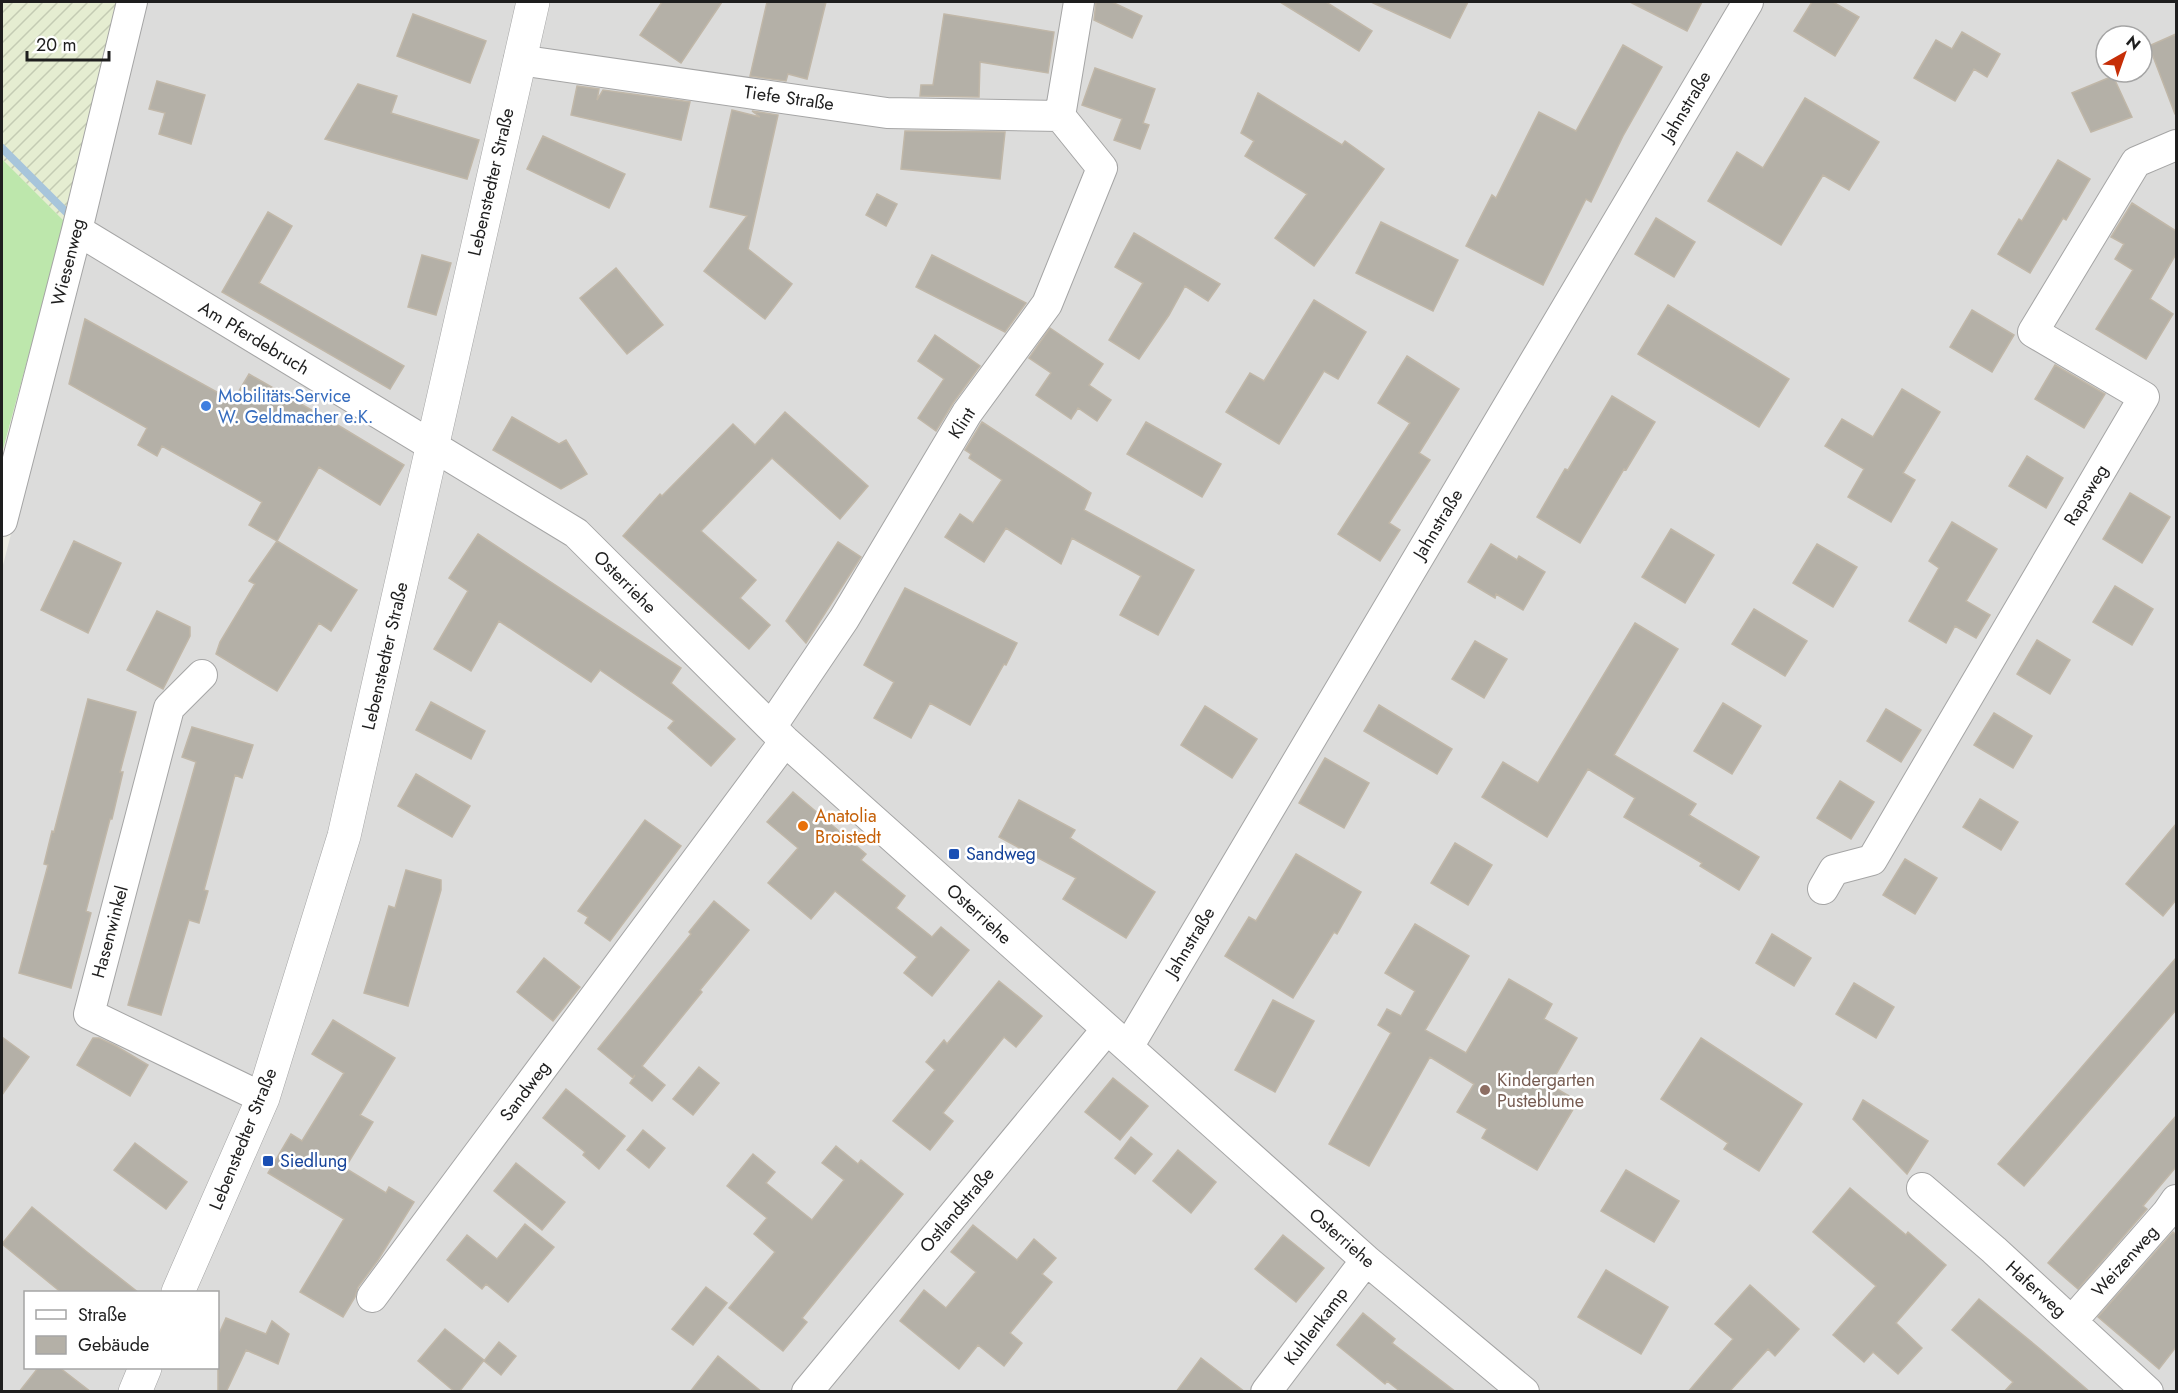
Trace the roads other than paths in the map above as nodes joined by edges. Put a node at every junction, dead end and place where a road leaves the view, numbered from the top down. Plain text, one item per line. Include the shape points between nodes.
1 (132, 2) edge
2 (533, 2) edge
3 (1079, 2) edge
4 (1748, 2) edge
5 (519, 60) junction
6 (1060, 116) junction
7 (2176, 145) edge
8 (77, 230) junction
9 (432, 445) junction
10 (2, 521) edge
11 (202, 675) dead end
12 (778, 734) junction
13 (1823, 889) dead end
14 (1117, 1038) junction
15 (263, 1098) junction
16 (1922, 1188) dead end
17 (2176, 1200) edge
18 (1366, 1260) junction
19 (179, 1291) edge
20 (372, 1297) dead end
21 (2072, 1321) junction
22 (145, 1369) edge
23 (135, 1392) edge
24 (807, 1392) edge
25 (1266, 1392) edge
26 (1524, 1392) edge
27 (2148, 1392) edge

1 - 8 street, Wiesenweg
2 - 5 street, Lebenstedter Straße
3 - 6 street
4 - 14 street, Jahnstraße
5 - 6 street, Tiefe Straße via 887,112
5 - 9 street, Lebenstedter Straße
6 - 12 street, Klint via 1102,168 1047,304 968,413
7 - 13 street, Rapsweg via 2136,162 2033,332 2144,397 1872,860 1834,870
8 - 9 street, Am Pferdebruch
8 - 10 street, Wiesenweg
9 - 12 street, Osterriehe via 576,533
9 - 15 street, Lebenstedter Straße via 344,836
11 - 15 street, Hasenwinkel via 169,708 89,1014
12 - 14 street, Osterriehe
12 - 20 street, Sandweg
14 - 18 street, Osterriehe
14 - 24 street, Ostlandstraße
15 - 19 street, Lebenstedter Straße
16 - 21 street, Haferweg
17 - 21 street, Weizenweg
18 - 25 street, Kuhlenkamp
18 - 26 street, Osterriehe
21 - 27 street, Haferweg
22 - 23 street

